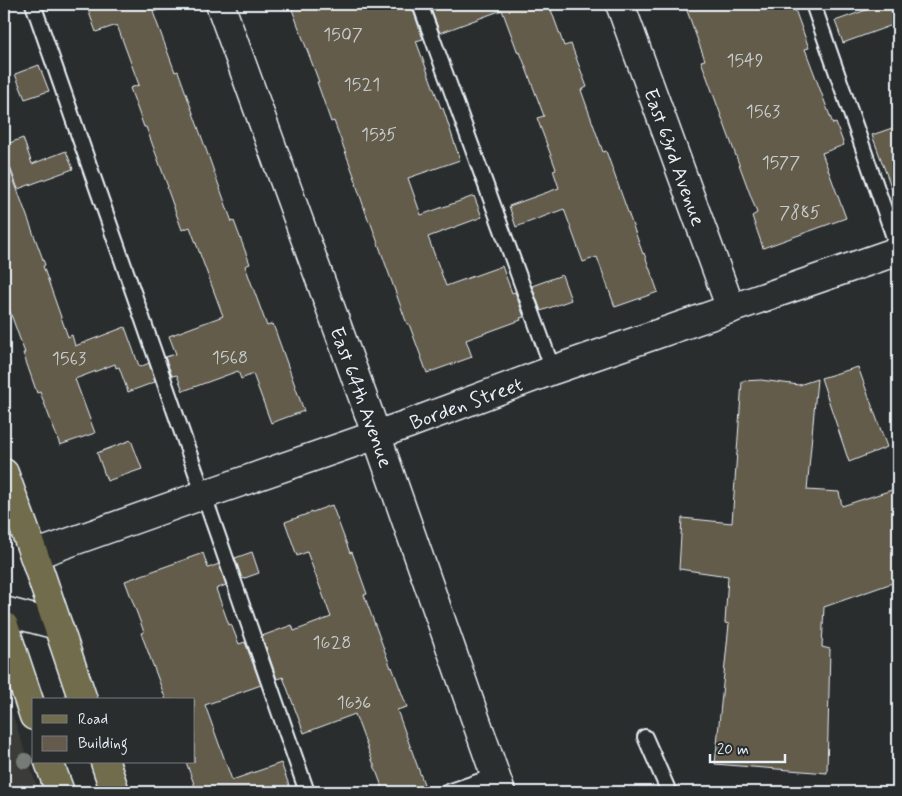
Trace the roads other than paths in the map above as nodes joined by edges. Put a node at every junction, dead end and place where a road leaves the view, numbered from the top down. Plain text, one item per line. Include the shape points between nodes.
1 (33, 4) edge
2 (220, 4) edge
3 (420, 4) edge
4 (620, 4) edge
5 (813, 4) edge
6 (898, 250) edge
7 (731, 309) junction
8 (553, 370) junction
9 (376, 435) junction
10 (4, 473) edge
11 (203, 495) junction
12 (34, 555) junction
13 (4, 611) edge
14 (58, 625) junction
15 (4, 626) edge
16 (82, 698) edge
17 (32, 710) edge
18 (645, 737) dead end
19 (51, 764) edge
20 (106, 764) edge
21 (498, 784) edge
22 (60, 792) edge
23 (116, 792) edge
24 (307, 792) edge
25 (448, 792) edge
26 (669, 792) edge

1 - 11 lane
2 - 9 street, East 64th Avenue
3 - 8 lane
4 - 7 street, East 63rd Avenue
5 - 6 lane
6 - 7 street, Borden Street
7 - 8 street, Borden Street
8 - 9 street, Borden Street
9 - 11 street, Borden Street
9 - 21 street, East 64th Avenue
10 - 12 main road
11 - 12 street, Borden Street
11 - 24 lane
12 - 14 main road
13 - 14 street
14 - 16 main road
15 - 17 main road
18 - 26 lane
19 - 22 main road
20 - 23 main road
21 - 25 lane

